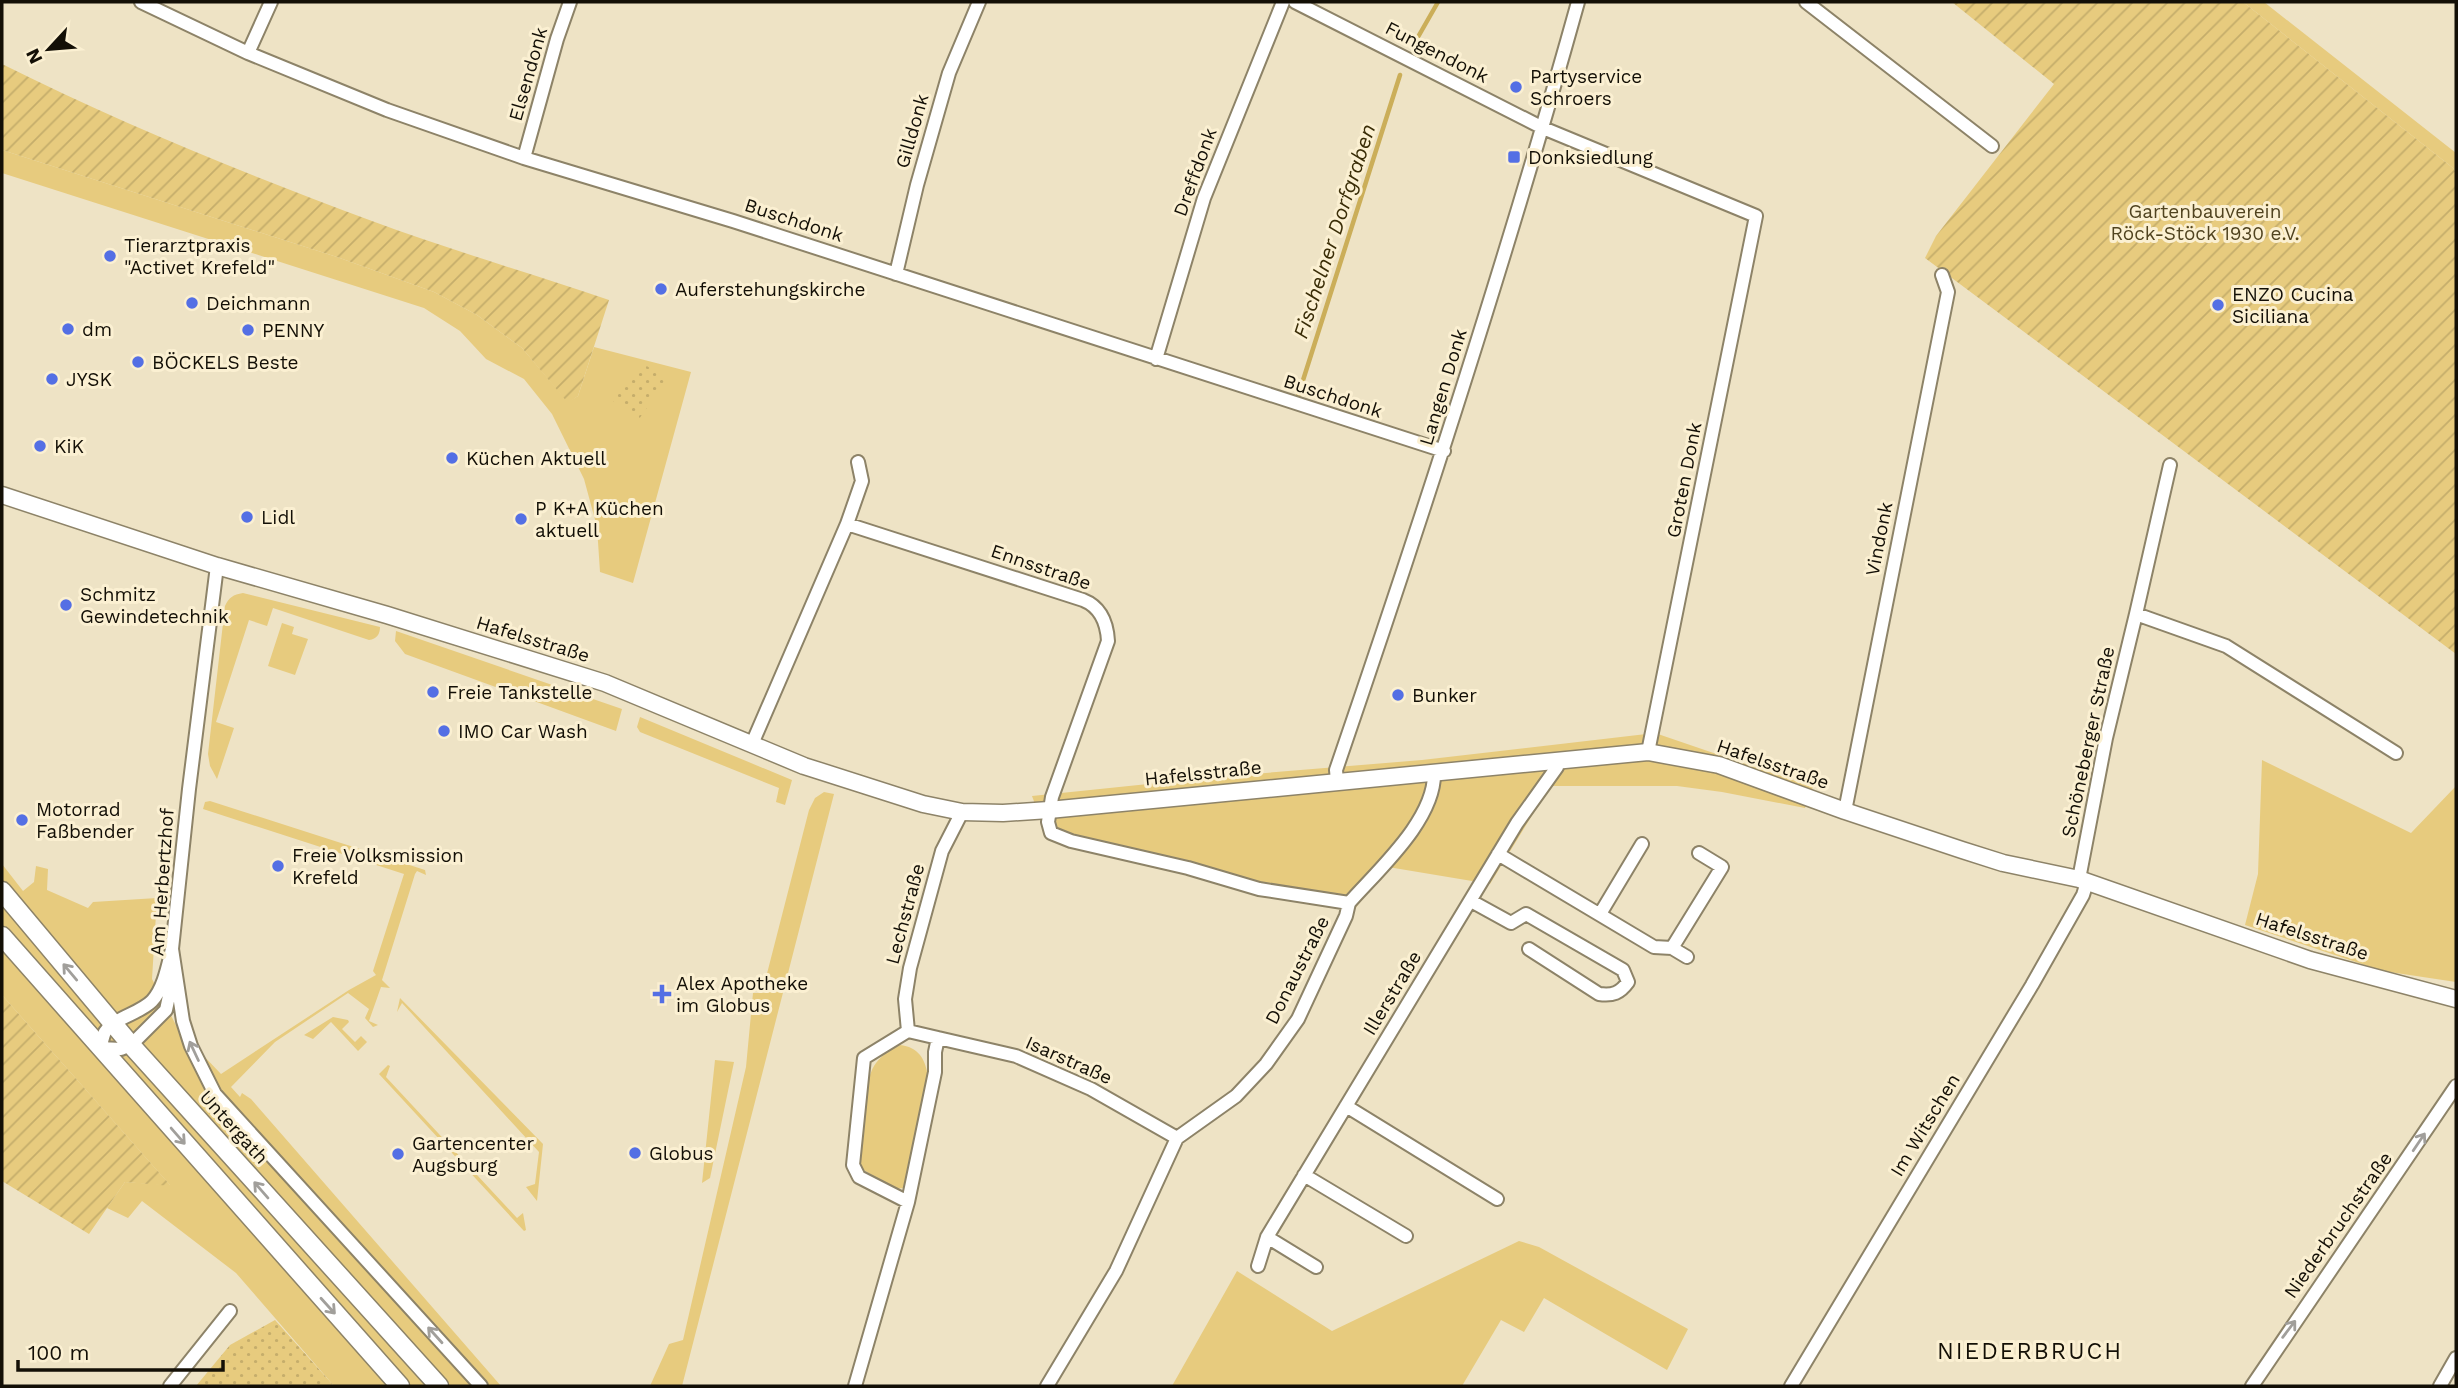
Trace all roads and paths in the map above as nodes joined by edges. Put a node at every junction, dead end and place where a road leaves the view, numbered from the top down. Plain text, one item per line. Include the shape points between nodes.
1 (141, 2) edge
2 (271, 2) edge
3 (570, 2) edge
4 (979, 2) edge
5 (1283, 2) edge
6 (1295, 2) edge
7 (1578, 2) edge
8 (1806, 2) edge
9 (248, 53) junction
10 (1543, 128) junction
11 (1992, 146) dead end
12 (524, 158) junction
13 (1756, 216) joint
14 (896, 274) junction
15 (1942, 275) dead end
16 (1156, 359) junction
17 (1444, 451) junction
18 (858, 462) dead end
19 (2170, 465) dead end
20 (2, 495) edge
21 (847, 524) junction
22 (217, 566) junction
23 (2136, 614) junction
24 (752, 744) junction
25 (1648, 752) junction
26 (2396, 753) dead end
27 (1558, 760) junction
28 (1434, 772) junction
29 (1337, 781) junction
30 (1049, 810) junction
31 (1845, 811) junction
32 (962, 812) junction
33 (1642, 844) dead end
34 (1699, 853) dead end
35 (1498, 854) junction
36 (2083, 880) junction
37 (2, 891) edge
38 (1471, 901) junction
39 (1349, 903) junction
40 (1600, 914) junction
41 (2, 936) edge
42 (1672, 947) junction
43 (172, 949) junction
44 (1529, 949) dead end
45 (1686, 957) dead end
46 (2456, 999) edge
47 (114, 1024) junction
48 (908, 1031) junction
49 (938, 1038) junction
50 (131, 1045) junction
51 (100, 1048) junction
52 (2456, 1086) edge
53 (1346, 1106) junction
54 (1177, 1138) junction
55 (1304, 1175) junction
56 (1497, 1199) dead end
57 (908, 1202) junction
58 (1406, 1236) dead end
59 (1267, 1237) junction
60 (1258, 1266) dead end
61 (1316, 1267) dead end
62 (230, 1311) dead end
63 (2456, 1358) edge
64 (170, 1386) edge
65 (400, 1386) edge
66 (439, 1386) edge
67 (481, 1386) edge
68 (855, 1386) edge
69 (1046, 1386) edge
70 (1791, 1386) edge
71 (2252, 1386) edge
72 (2440, 1386) edge

1 - 9 street, Buschdonk
2 - 9 street
3 - 12 street, Elsendonk
4 - 14 street, Gilldonk via 949,73
5 - 16 street, Dreffdonk via 1204,198
6 - 10 street, Fungendonk
7 - 10 street, Langen Donk
8 - 11 street
9 - 12 street, Buschdonk via 387,110
10 - 13 street, Fungendonk
10 - 17 street, Langen Donk
12 - 14 street, Buschdonk
13 - 25 street, Groten Donk
14 - 16 street, Buschdonk
15 - 31 street, Vindonk via 1948,292
16 - 17 street, Buschdonk
17 - 29 street, Langen Donk via 1336,770
18 - 21 street via 862,481
19 - 23 street, Schöneberger Straße
20 - 22 main road, Hafelsstraße
21 - 24 street
21 - 30 street, Ennsstraße via 1083,600 1100,613 1107,624 1108,641
22 - 24 main road, Hafelsstraße via 605,683
22 - 43 street, Am Herbertzhof
23 - 26 street via 2226,646
23 - 36 street, Schöneberger Straße via 2106,738
24 - 32 main road, Hafelsstraße via 804,766
25 - 27 main road, Hafelsstraße
25 - 31 main road, Hafelsstraße via 1719,765
27 - 28 main road, Hafelsstraße
27 - 35 street, Illerstraße
28 - 29 main road, Hafelsstraße
28 - 39 street, Donaustraße via 1430,799 1419,821
29 - 30 main road, Hafelsstraße
30 - 32 main road, Hafelsstraße
30 - 39 street via 1051,833 1071,841 1259,889
31 - 36 main road, Hafelsstraße via 2003,863
32 - 48 street, Lechstraße via 942,851 909,968 905,999
33 - 40 street
34 - 42 street via 1722,867
35 - 38 street, Illerstraße
35 - 40 street
36 - 46 main road, Hafelsstraße via 2310,960
36 - 70 street, Im Witschen via 2082,895 2032,985
47 -> 37 main road, Untergath
38 - 44 street via 1511,923 1526,914 1623,970 1629,982 1621,992 1600,994
38 - 53 street, Illerstraße
39 - 54 street, Donaustraße via 1298,1019 1266,1064 1236,1096
40 - 42 street via 1654,947
41 - 51 main road
42 - 45 street
43 - 47 street via 154,999
43 - 50 street via 166,1010
67 -> 43 street, Am Herbertzhof via 215,1094 183,1021
47 - 50 main road, Untergath
47 - 51 street
48 - 49 street
48 - 57 street via 864,1058 853,1165 859,1177
49 - 54 street, Isarstraße via 1016,1056 1091,1089
49 - 57 street
50 - 51 street
66 -> 50 main road, Untergath
51 -> 65 main road
71 -> 52 street, Niederbruchstraße
53 - 55 street, Illerstraße
53 - 56 street
54 - 69 street, Donaustraße via 1116,1270
55 - 58 street
55 - 59 street, Illerstraße
57 - 68 street
59 - 60 street, Illerstraße
59 - 61 street
62 - 64 street
63 - 72 street

